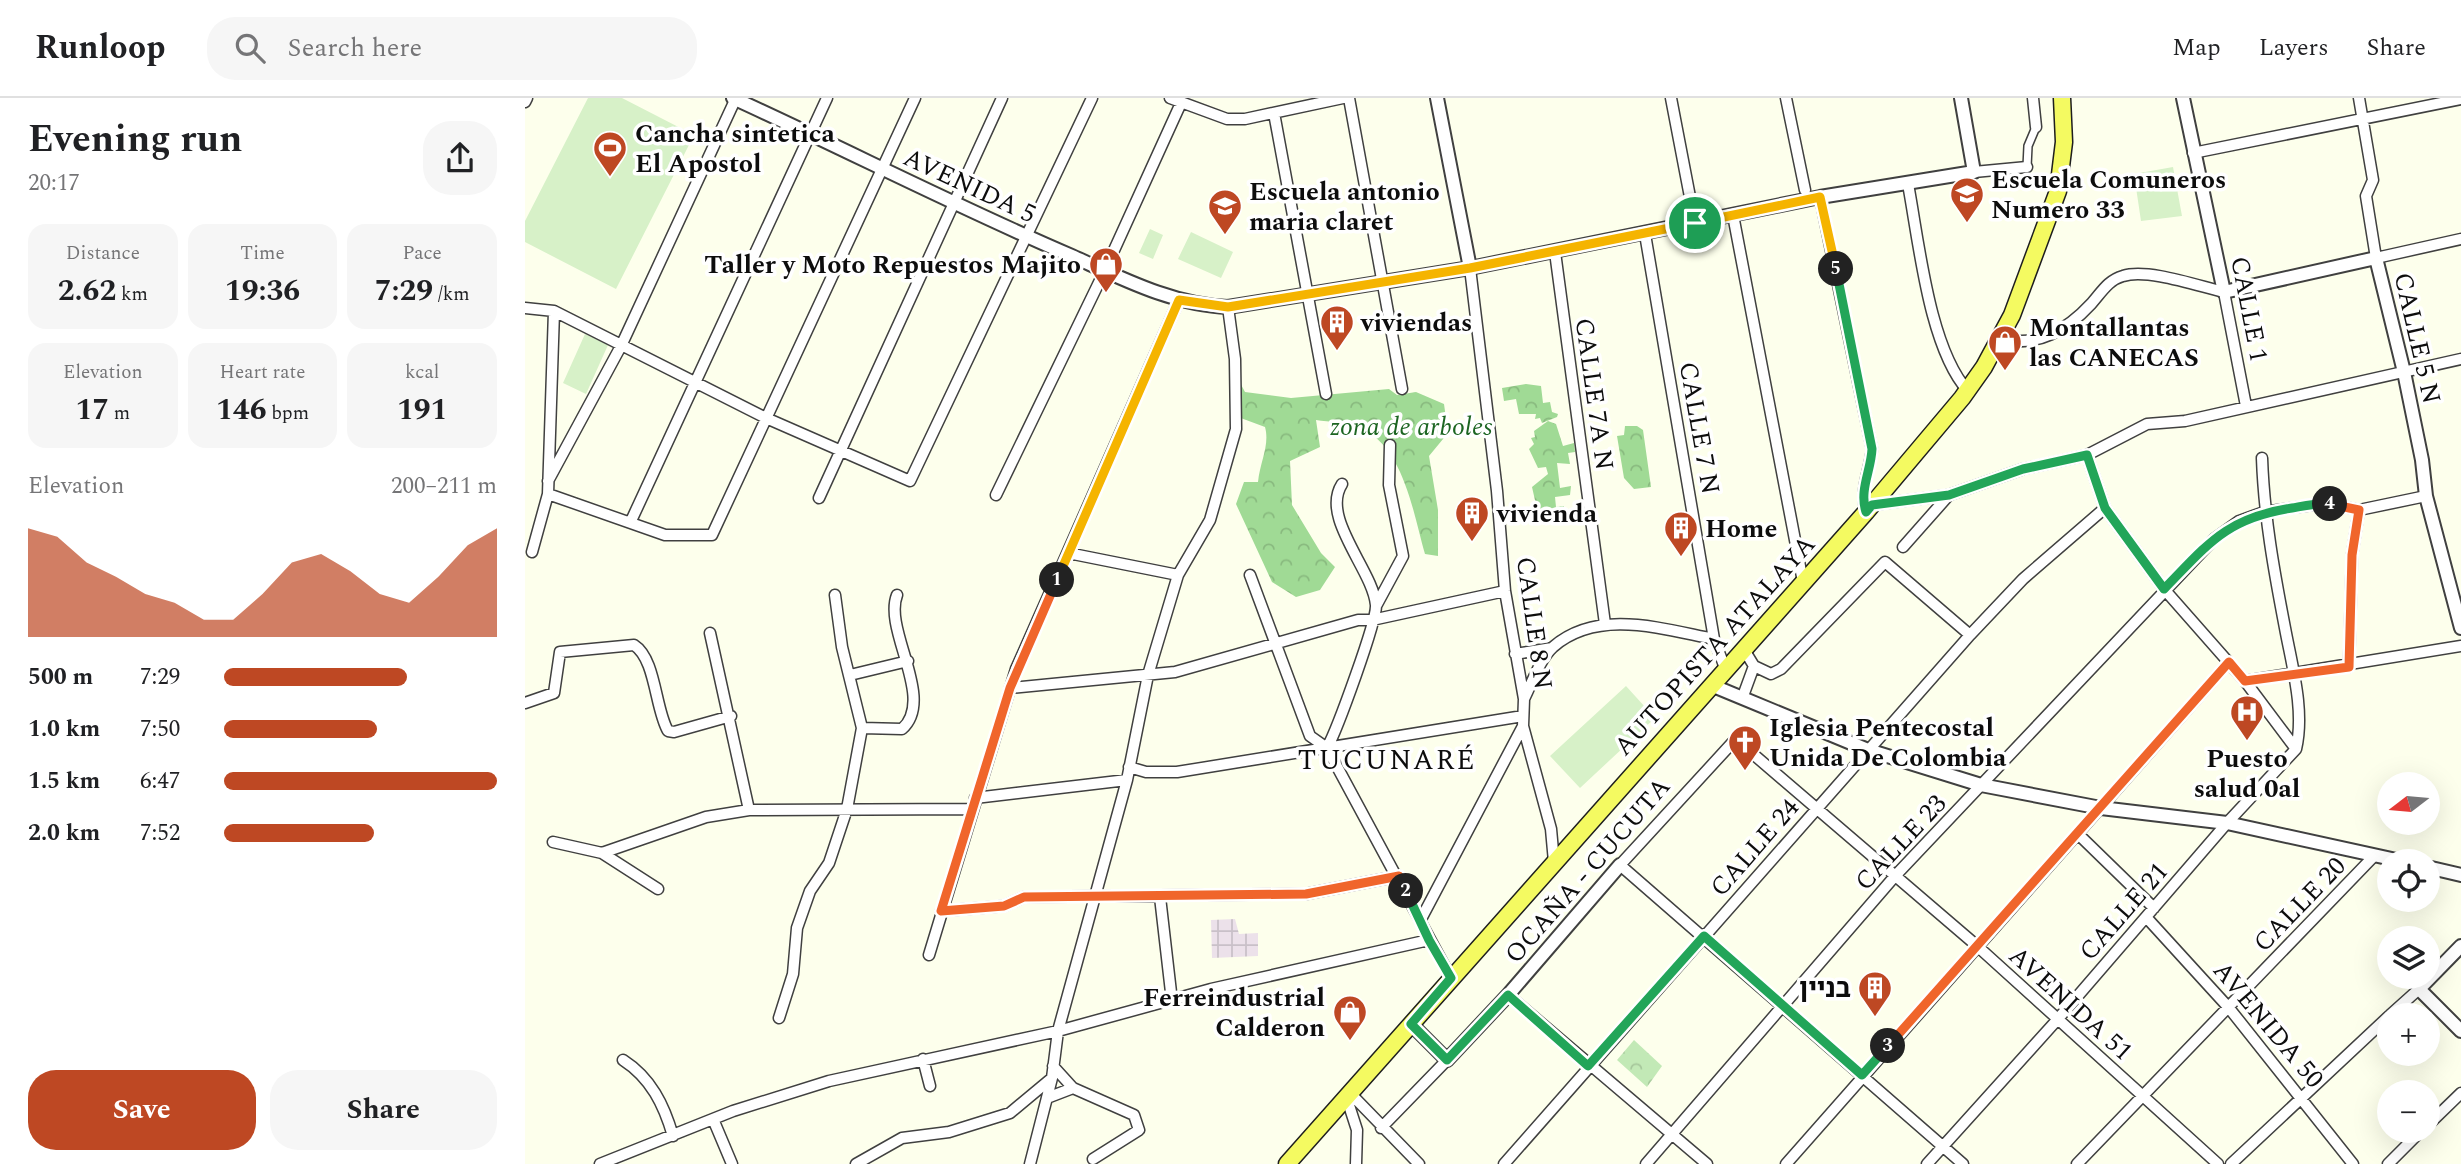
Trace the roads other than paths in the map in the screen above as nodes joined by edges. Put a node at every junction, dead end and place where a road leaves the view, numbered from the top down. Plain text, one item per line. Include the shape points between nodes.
1 (735, 98) edge
2 (827, 98) edge
3 (915, 98) edge
4 (1002, 98) edge
5 (1092, 98) edge
6 (1170, 98) edge
7 (1343, 98) edge
8 (1349, 98) edge
9 (1437, 98) edge
10 (1671, 98) edge
11 (1786, 98) edge
12 (1961, 98) edge
13 (2033, 98) edge
14 (2062, 98) edge
15 (2183, 98) edge
16 (2358, 98) edge
17 (2461, 99) edge
18 (1181, 103) junction
19 (1274, 113) junction
20 (2364, 118) junction
21 (2036, 127) joint
22 (810, 134) junction
23 (2193, 153) junction
24 (2027, 167) joint
25 (880, 169) junction
26 (1974, 172) junction
27 (1907, 184) junction
28 (1805, 190) dead end
29 (1820, 197) junction
30 (953, 204) junction
31 (1733, 215) junction
32 (1695, 223) junction
33 (1645, 234) junction
34 (1026, 237) junction
35 (2461, 239) edge
36 (1555, 252) junction
37 (2376, 258) junction
38 (1470, 268) junction
39 (1105, 271) junction
40 (1383, 280) junction
41 (2224, 292) junction
42 (1307, 293) junction
43 (1186, 301) junction
44 (1228, 307) junction
45 (525, 309) edge
46 (554, 311) junction
47 (2002, 338) junction
48 (621, 346) junction
49 (2461, 359) edge
50 (2404, 372) junction
51 (697, 381) junction
52 (1402, 388) dead end
53 (1968, 391) junction
54 (1326, 394) dead end
55 (2246, 406) junction
56 (766, 418) junction
57 (1389, 445) dead end
58 (842, 449) junction
59 (2087, 455) junction
60 (2262, 458) dead end
61 (548, 481) junction
62 (1342, 484) dead end
63 (548, 494) junction
64 (996, 495) dead end
65 (1949, 495) junction
66 (2425, 496) junction
67 (819, 498) dead end
68 (1869, 508) junction
69 (2105, 508) junction
70 (2359, 510) junction
71 (2264, 512) junction
72 (631, 521) junction
73 (1903, 547) dead end
74 (532, 552) dead end
75 (1069, 553) junction
76 (1178, 575) junction
77 (1250, 575) dead end
78 (1803, 582) junction
79 (2164, 589) junction
80 (1504, 591) junction
81 (835, 595) dead end
82 (897, 595) dead end
83 (1376, 607) junction
84 (1372, 620) junction
85 (1605, 624) junction
86 (2461, 628) edge
87 (710, 633) dead end
88 (1970, 635) junction
89 (1714, 639) junction
90 (1277, 643) junction
91 (2461, 646) edge
92 (1552, 648) junction
93 (1743, 648) junction
94 (1515, 654) junction
95 (908, 661) junction
96 (2229, 662) junction
97 (1754, 666) junction
98 (2349, 667) junction
99 (1725, 668) junction
100 (850, 675) junction
101 (1148, 675) junction
102 (2294, 675) junction
103 (2245, 681) junction
104 (1711, 685) junction
105 (1010, 688) junction
106 (1743, 696) junction
107 (1524, 699) junction
108 (525, 703) edge
109 (731, 716) junction
110 (1523, 721) junction
111 (862, 728) junction
112 (1733, 742) joint
113 (1327, 748) junction
114 (2297, 749) junction
115 (1868, 750) junction
116 (1129, 768) junction
117 (1127, 780) junction
118 (1981, 785) junction
119 (975, 798) junction
120 (1818, 806) junction
121 (2101, 808) junction
122 (847, 809) junction
123 (972, 809) junction
124 (749, 810) junction
125 (2227, 822) junction
126 (2078, 834) junction
127 (552, 842) dead end
128 (602, 853) junction
129 (2375, 855) joint
130 (1554, 862) junction
131 (1620, 865) junction
132 (2440, 870) edge
133 (2461, 875) edge
134 (1399, 876) junction
135 (1895, 876) junction
136 (658, 889) dead end
137 (1095, 895) junction
138 (1160, 897) junction
139 (2154, 908) junction
140 (941, 911) junction
141 (2146, 916) junction
142 (1420, 920) junction
143 (1704, 936) junction
144 (1429, 940) junction
145 (1976, 945) junction
146 (2461, 946) edge
147 (929, 954) dead end
148 (2440, 968) edge
149 (1451, 978) junction
150 (2419, 989) joint
151 (1508, 995) junction
152 (1172, 1001) junction
153 (2403, 1003) edge
154 (1783, 1005) junction
155 (2229, 1008) junction
156 (779, 1018) dead end
157 (2057, 1020) junction
158 (1411, 1024) junction
159 (2377, 1027) edge
160 (1058, 1031) junction
161 (2461, 1031) edge
162 (923, 1059) junction
163 (623, 1060) dead end
164 (1447, 1060) junction
165 (1053, 1066) junction
166 (1588, 1066) junction
167 (1862, 1075) junction
168 (1052, 1077) junction
169 (930, 1086) dead end
170 (1073, 1088) junction
171 (2461, 1093) edge
172 (1347, 1094) junction
173 (2301, 1096) junction
174 (2143, 1097) junction
175 (1047, 1098) junction
176 (2440, 1113) edge
177 (713, 1119) junction
178 (1381, 1128) junction
179 (1672, 1135) junction
180 (673, 1136) junction
181 (2409, 1143) edge
182 (1943, 1146) junction
183 (1093, 1159) dead end
184 (600, 1164) edge
185 (732, 1164) edge
186 (856, 1164) edge
187 (1030, 1164) edge
188 (1287, 1164) edge
189 (1356, 1164) edge
190 (1419, 1164) edge
191 (1504, 1164) edge
192 (1646, 1164) edge
193 (1707, 1164) edge
194 (1786, 1164) edge
195 (1927, 1164) edge
196 (1963, 1164) edge
197 (2077, 1164) edge
198 (2218, 1164) edge
199 (2231, 1164) edge
200 (2353, 1164) edge
201 (2388, 1164) edge

1 - 22 street, AVENIDA 5
1 - 48 street
2 - 22 street
3 - 25 street
4 - 30 street
5 - 34 street
6 - 18 street
7 - 19 street
8 - 40 street
9 - 38 street, CALLE 8 N
10 - 32 street
11 - 28 street
12 - 26 street
13 - 21 street
14 - 47 main road, AUTOPISTA ATALAYA via 2064,142 2058,191
15 - 23 street, CALLE 1
16 - 20 street, CALLE 5 N
17 - 20 street
18 - 19 street via 1227,119
18 - 39 street
19 - 42 street
20 - 23 street
20 - 37 street, CALLE 5 N via 2373,180 2366,196
21 - 24 street via 2028,146
22 - 25 street, AVENIDA 5
22 - 51 street
23 - 41 street, CALLE 1
24 - 26 street
25 - 30 street, AVENIDA 5
25 - 56 street
26 - 27 street, AVENIDA 5
27 - 29 street, AVENIDA 5
27 - 53 street via 1939,337 1955,377
29 - 31 street, AVENIDA 5
29 - 68 street via 1872,449 1871,471 1862,490
30 - 34 street, AVENIDA 5
30 - 58 street
31 - 32 street, AVENIDA 5
31 - 78 street
32 - 33 street, AVENIDA 5
33 - 36 street, AVENIDA 5
33 - 89 street, CALLE 7 N
34 - 39 street, AVENIDA 5
34 - 58 street via 910,481
35 - 37 street
36 - 38 street, AVENIDA 5
36 - 85 street, CALLE 7A N
37 - 41 street
37 - 50 street, CALLE 5 N
38 - 40 street, AVENIDA 5
38 - 80 street, CALLE 8 N via 1497,491
39 - 43 street, AVENIDA 5
39 - 64 street
40 - 42 street, AVENIDA 5
40 - 52 street
41 - 47 street via 2135,273 2120,276 2059,331 2030,343
41 - 55 street, CALLE 1
42 - 44 street, AVENIDA 5
42 - 54 street
43 - 44 street, AVENIDA 5
43 - 75 street
44 - 76 street via 1235,359 1235,429 1210,520
45 - 46 street
46 - 48 street
46 - 61 street
47 - 53 main road, AUTOPISTA ATALAYA
48 - 51 street
48 - 61 street
49 - 50 street
50 - 55 street
50 - 66 street, CALLE 5 N
51 - 56 street
51 - 72 street
53 - 68 main road, AUTOPISTA ATALAYA
55 - 59 street via 2185,421 2147,424
56 - 58 street
56 - 72 street via 712,535 665,535
57 - 83 street via 1389,485 1403,556
58 - 67 street
59 - 65 street via 2023,469
59 - 69 street
60 - 71 street
61 - 63 street
62 - 83 street via 1337,495 1341,524
63 - 72 street
63 - 74 street
65 - 68 street
65 - 73 street
66 - 70 street
66 - 86 street, CALLE 5 N
68 - 78 main road, AUTOPISTA ATALAYA
69 - 79 street
69 - 88 street, CALLE 24 via 2023,579
70 - 71 street, CALLE 23 via 2326,503
70 - 98 street via 2352,555
71 - 79 street, CALLE 23 via 2239,521 2214,539
71 - 102 street
75 - 76 street
75 - 105 street
76 - 101 street
77 - 90 street
78 - 93 main road, AUTOPISTA ATALAYA
79 - 96 street
79 - 118 street, CALLE 23
80 - 84 street
80 - 94 street, CALLE 8 N
81 - 100 street
82 - 95 street via 895,619
83 - 84 street
84 - 90 street
84 - 113 street via 1339,727
85 - 89 street via 1640,625
85 - 92 street via 1579,631
87 - 109 street
88 - 97 street via 1885,562 1781,669 1771,674
88 - 115 street, CALLE 24
89 - 99 street, CALLE 7 N
90 - 101 street via 1209,665
90 - 113 street via 1310,736
91 - 98 street
92 - 94 street
92 - 107 street
93 - 97 street
93 - 99 main road, AUTOPISTA ATALAYA
94 - 107 street, CALLE 8 N
95 - 100 street
95 - 111 street via 913,682 906,725 902,729
96 - 103 street
96 - 121 street
97 - 106 street
98 - 102 street
99 - 104 main road, AUTOPISTA ATALAYA
100 - 111 street
101 - 105 street
101 - 116 street
102 - 103 street
102 - 114 street via 2300,732
103 - 114 street
104 - 106 street
104 - 130 main road, AUTOPISTA ATALAYA
105 - 119 street
106 - 115 street
107 - 110 street, CALLE 8 N
108 - 109 street via 554,693 560,652 634,645 640,649 654,684 668,731
109 - 124 street
110 - 113 street
110 - 130 street, CALLE 8 N via 1551,829
110 - 142 street
111 - 122 street
112 - 120 street, AVENIDA 51
112 - 131 street, OCAÑA - CUCUTA
113 - 116 street via 1177,772
113 - 134 street
114 - 125 street, CALLE 21
115 - 118 street
115 - 120 street, CALLE 24
116 - 117 street
117 - 119 street
117 - 137 street
118 - 121 street
118 - 135 street, CALLE 23
119 - 123 street
120 - 135 street, AVENIDA 51
120 - 143 street, CALLE 24
121 - 125 street
121 - 126 street
122 - 123 street
122 - 124 street
122 - 156 street via 829,863 810,891 797,928 793,974
123 - 140 street
124 - 128 street via 706,817
125 - 129 street
125 - 139 street, CALLE 21
126 - 139 street
126 - 145 street
127 - 128 street
128 - 136 street
129 - 155 street, CALLE 20
130 - 149 main road, AUTOPISTA ATALAYA
131 - 143 street
131 - 151 street, OCAÑA - CUCUTA
132 - 133 street
134 - 138 street via 1306,894
134 - 142 street
135 - 145 street, AVENIDA 51
135 - 154 street, CALLE 23
137 - 138 street
137 - 140 street via 1024,897 1004,906
137 - 160 street
138 - 152 street
139 - 141 street, CALLE 21
140 - 147 street
141 - 155 street, AVENIDA 50
141 - 157 street, CALLE 21
142 - 144 street
143 - 154 street
143 - 166 street, CALLE 24
144 - 149 street
144 - 152 street
145 - 157 street, AVENIDA 51
145 - 167 street
146 - 148 street
149 - 158 main road, AUTOPISTA ATALAYA
150 - 153 street
150 - 161 street
151 - 164 street, OCAÑA - CUCUTA
151 - 166 street
152 - 160 street
154 - 167 street
154 - 179 street, CALLE 23
155 - 173 street, AVENIDA 50
155 - 174 street, CALLE 20
157 - 174 street, AVENIDA 51
157 - 182 street, CALLE 21
158 - 164 street
158 - 172 main road, AUTOPISTA ATALAYA
159 - 173 street
160 - 162 street
160 - 165 street
162 - 169 street
162 - 177 street via 829,1081
163 - 180 street via 650,1085 667,1114
164 - 178 street, OCAÑA - CUCUTA
165 - 168 street
165 - 170 street
166 - 179 street
166 - 191 street, CALLE 24
167 - 182 street
167 - 194 street
168 - 175 street
168 - 186 street via 1010,1113 949,1132 902,1138
170 - 175 street
170 - 183 street via 1134,1115 1138,1122 1139,1129
171 - 176 street
172 - 178 street
172 - 188 main road, AUTOPISTA ATALAYA
172 - 189 street via 1357,1130
173 - 199 street
173 - 200 street, AVENIDA 50
174 - 197 street, CALLE 20
174 - 198 street, AVENIDA 51
175 - 187 street
177 - 180 street
177 - 185 street
178 - 190 street
179 - 192 street, CALLE 23
179 - 193 street
180 - 184 street
181 - 201 street
182 - 195 street, CALLE 21
182 - 196 street

